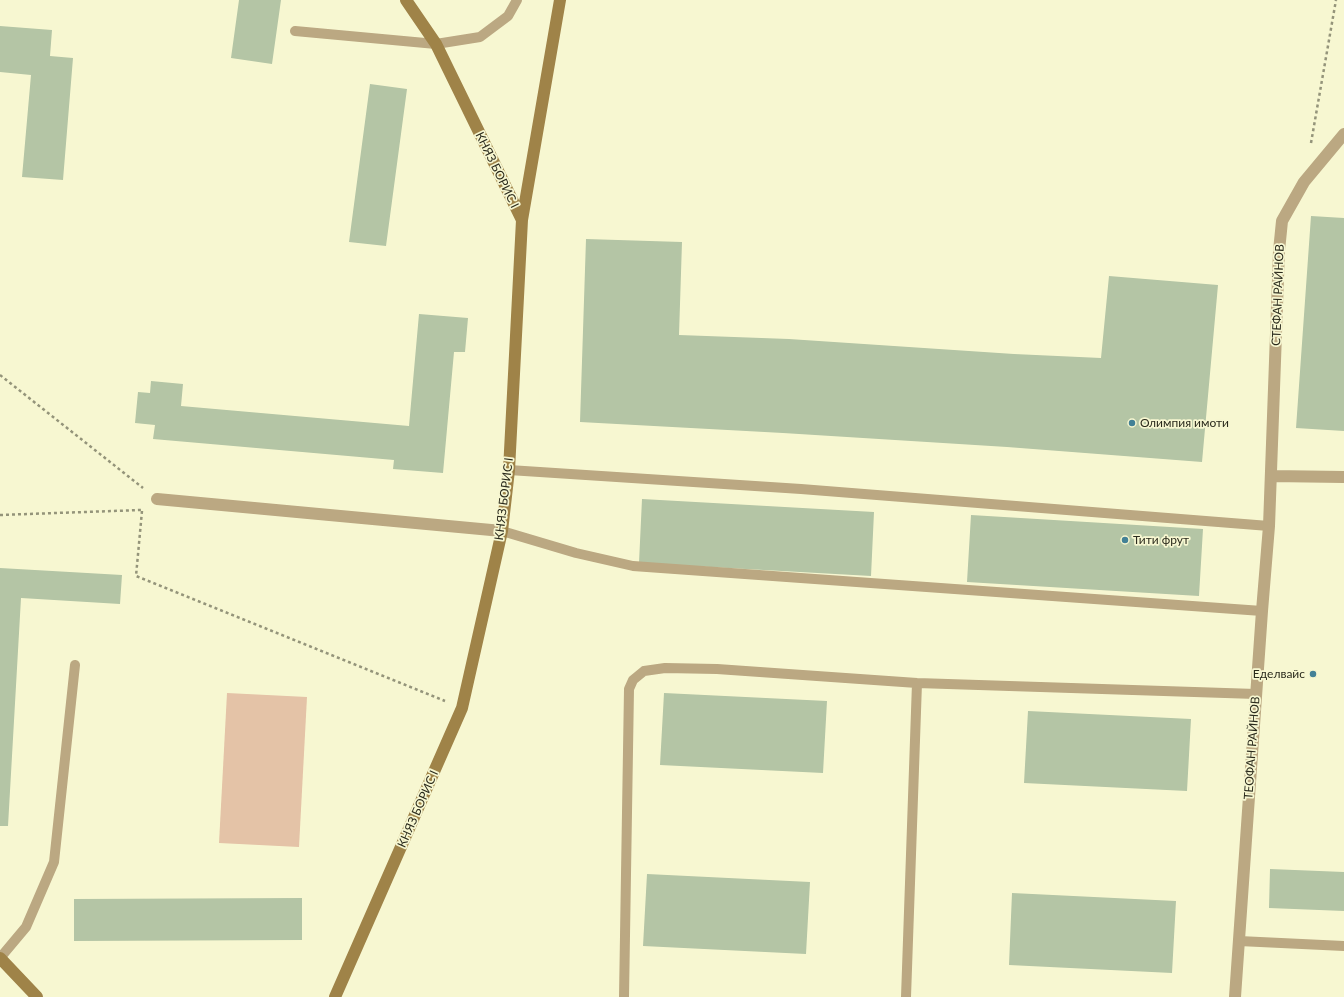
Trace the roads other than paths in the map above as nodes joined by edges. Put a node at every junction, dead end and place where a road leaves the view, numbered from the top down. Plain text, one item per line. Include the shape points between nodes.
1 (406, 0) edge
2 (517, 0) edge
3 (560, 0) edge
4 (295, 31) dead end
5 (436, 44) junction
6 (1344, 134) edge
7 (522, 220) junction
8 (509, 470) junction
9 (1271, 476) junction
10 (1344, 478) edge
11 (157, 499) road end
12 (1269, 526) junction
13 (502, 531) junction
14 (1262, 611) junction
15 (75, 665) dead end
16 (917, 683) junction
17 (1256, 694) junction
18 (1239, 941) junction
19 (1344, 946) edge
20 (0, 958) edge
21 (37, 997) edge
22 (335, 997) edge
23 (624, 997) edge
24 (906, 997) edge
25 (1235, 997) edge

1 - 5 street, КНЯЗ БОРИС I
2 - 5 lane via 508,16 480,37
3 - 7 street
4 - 5 lane
5 - 7 street, КНЯЗ БОРИС I
6 - 9 street, СТЕФАН РАЙНОВ via 1304,182 1282,221
7 - 8 street, КНЯЗ БОРИС I
8 - 12 lane
8 - 13 street, КНЯЗ БОРИС I
9 - 10 street
9 - 12 street, ТЕОФАН РАЙНОВ
11 - 13 street
12 - 14 street, ТЕОФАН РАЙНОВ
13 - 14 lane via 576,553 633,566
13 - 22 street, КНЯЗ БОРИС I via 462,708
14 - 17 street, ТЕОФАН РАЙНОВ
15 - 20 lane via 54,862 26,927
16 - 17 lane
16 - 23 lane via 717,669 665,668 644,671 633,680 629,689
16 - 24 lane
17 - 18 street, ТЕОФАН РАЙНОВ
18 - 19 lane
18 - 25 street, ТЕОФАН РАЙНОВ
20 - 21 street

